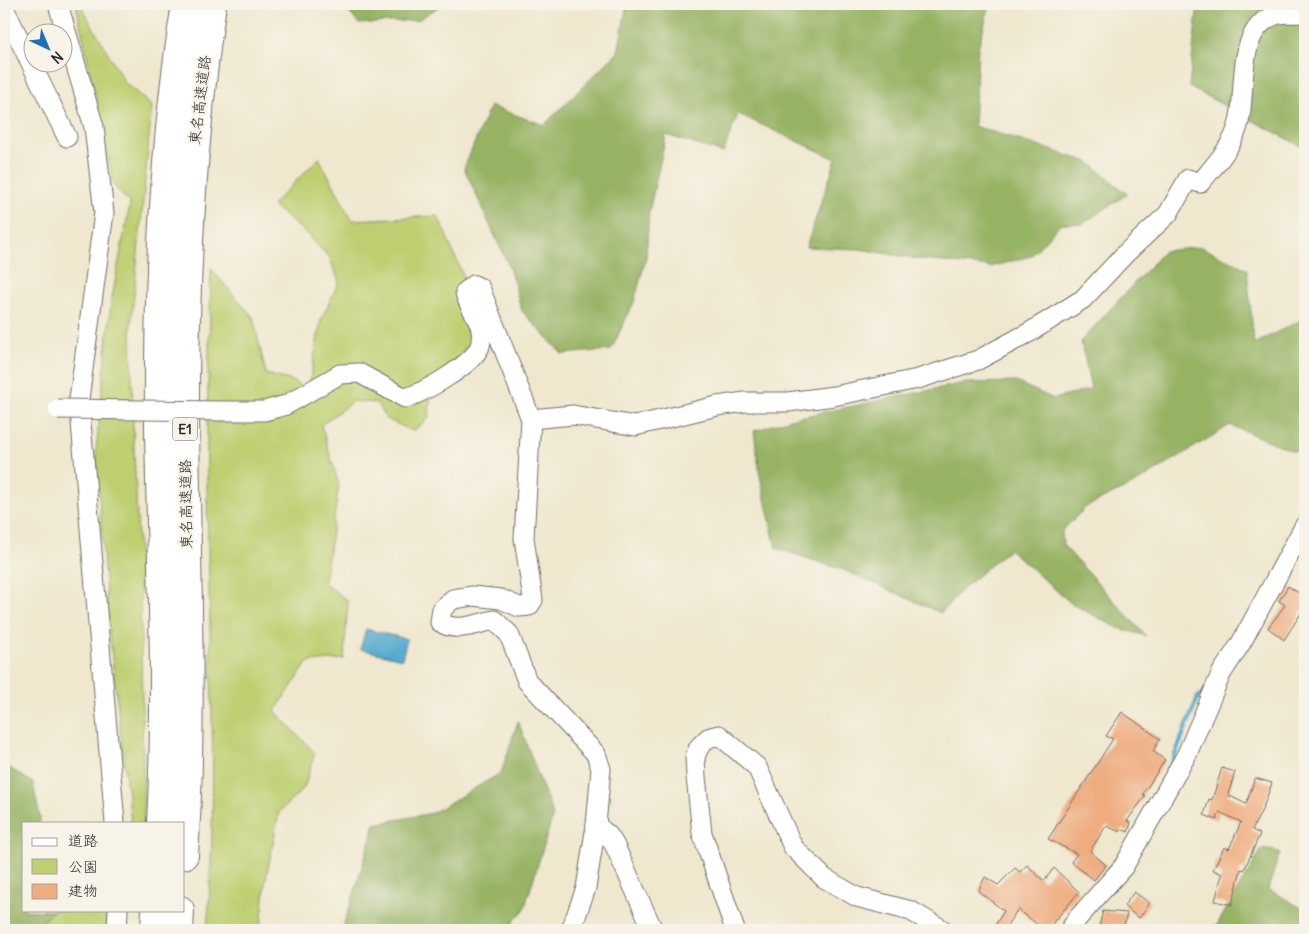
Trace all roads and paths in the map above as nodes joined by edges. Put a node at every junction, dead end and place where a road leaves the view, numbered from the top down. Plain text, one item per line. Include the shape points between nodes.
1 (58, 4) edge
2 (186, 4) edge
3 (212, 4) edge
4 (4, 8) edge
5 (1305, 14) edge
6 (67, 137) dead end
7 (58, 409) dead end
8 (531, 419) junction
9 (1305, 525) edge
10 (115, 822) edge
11 (161, 822) edge
12 (596, 825) junction
13 (185, 829) edge
14 (118, 912) edge
15 (156, 912) edge
16 (180, 912) edge
17 (117, 930) edge
18 (155, 930) edge
19 (178, 930) edge
20 (571, 930) edge
21 (653, 930) edge
22 (735, 930) edge
23 (943, 930) edge
24 (1070, 930) edge

1 - 10 street via 94,127 104,213 79,399
2 - 11 highway, 東名高速道路 / E1 via 168,132 162,225 159,426 164,711
3 - 13 highway, 東名高速道路 / E1 via 195,136 189,235 185,395 188,752
4 - 6 street
5 - 8 street via 1276,14 1253,33 1246,58 1239,123 1223,156 1200,183 1188,179 1168,214 1126,252 1083,299 987,355 918,379 834,396 717,406 636,426 573,415
7 - 8 street, bridge via 264,411 286,405 340,374 359,373 405,398 420,394 469,360 480,346 481,329 465,292 474,285 484,294
8 - 12 street via 524,538 533,600 529,606 519,607 501,599 473,596 453,599 442,609 440,622 458,628 494,620 509,634 527,681 596,754 601,769
9 - 24 street via 1221,674 1187,754 1124,866
12 - 20 street via 586,888
12 - 21 street via 614,844
14 - 17 street
15 - 18 highway
16 - 19 highway
22 - 23 street via 702,834 696,777 699,747 708,738 719,735 757,767 793,847 824,878 857,897 911,912

